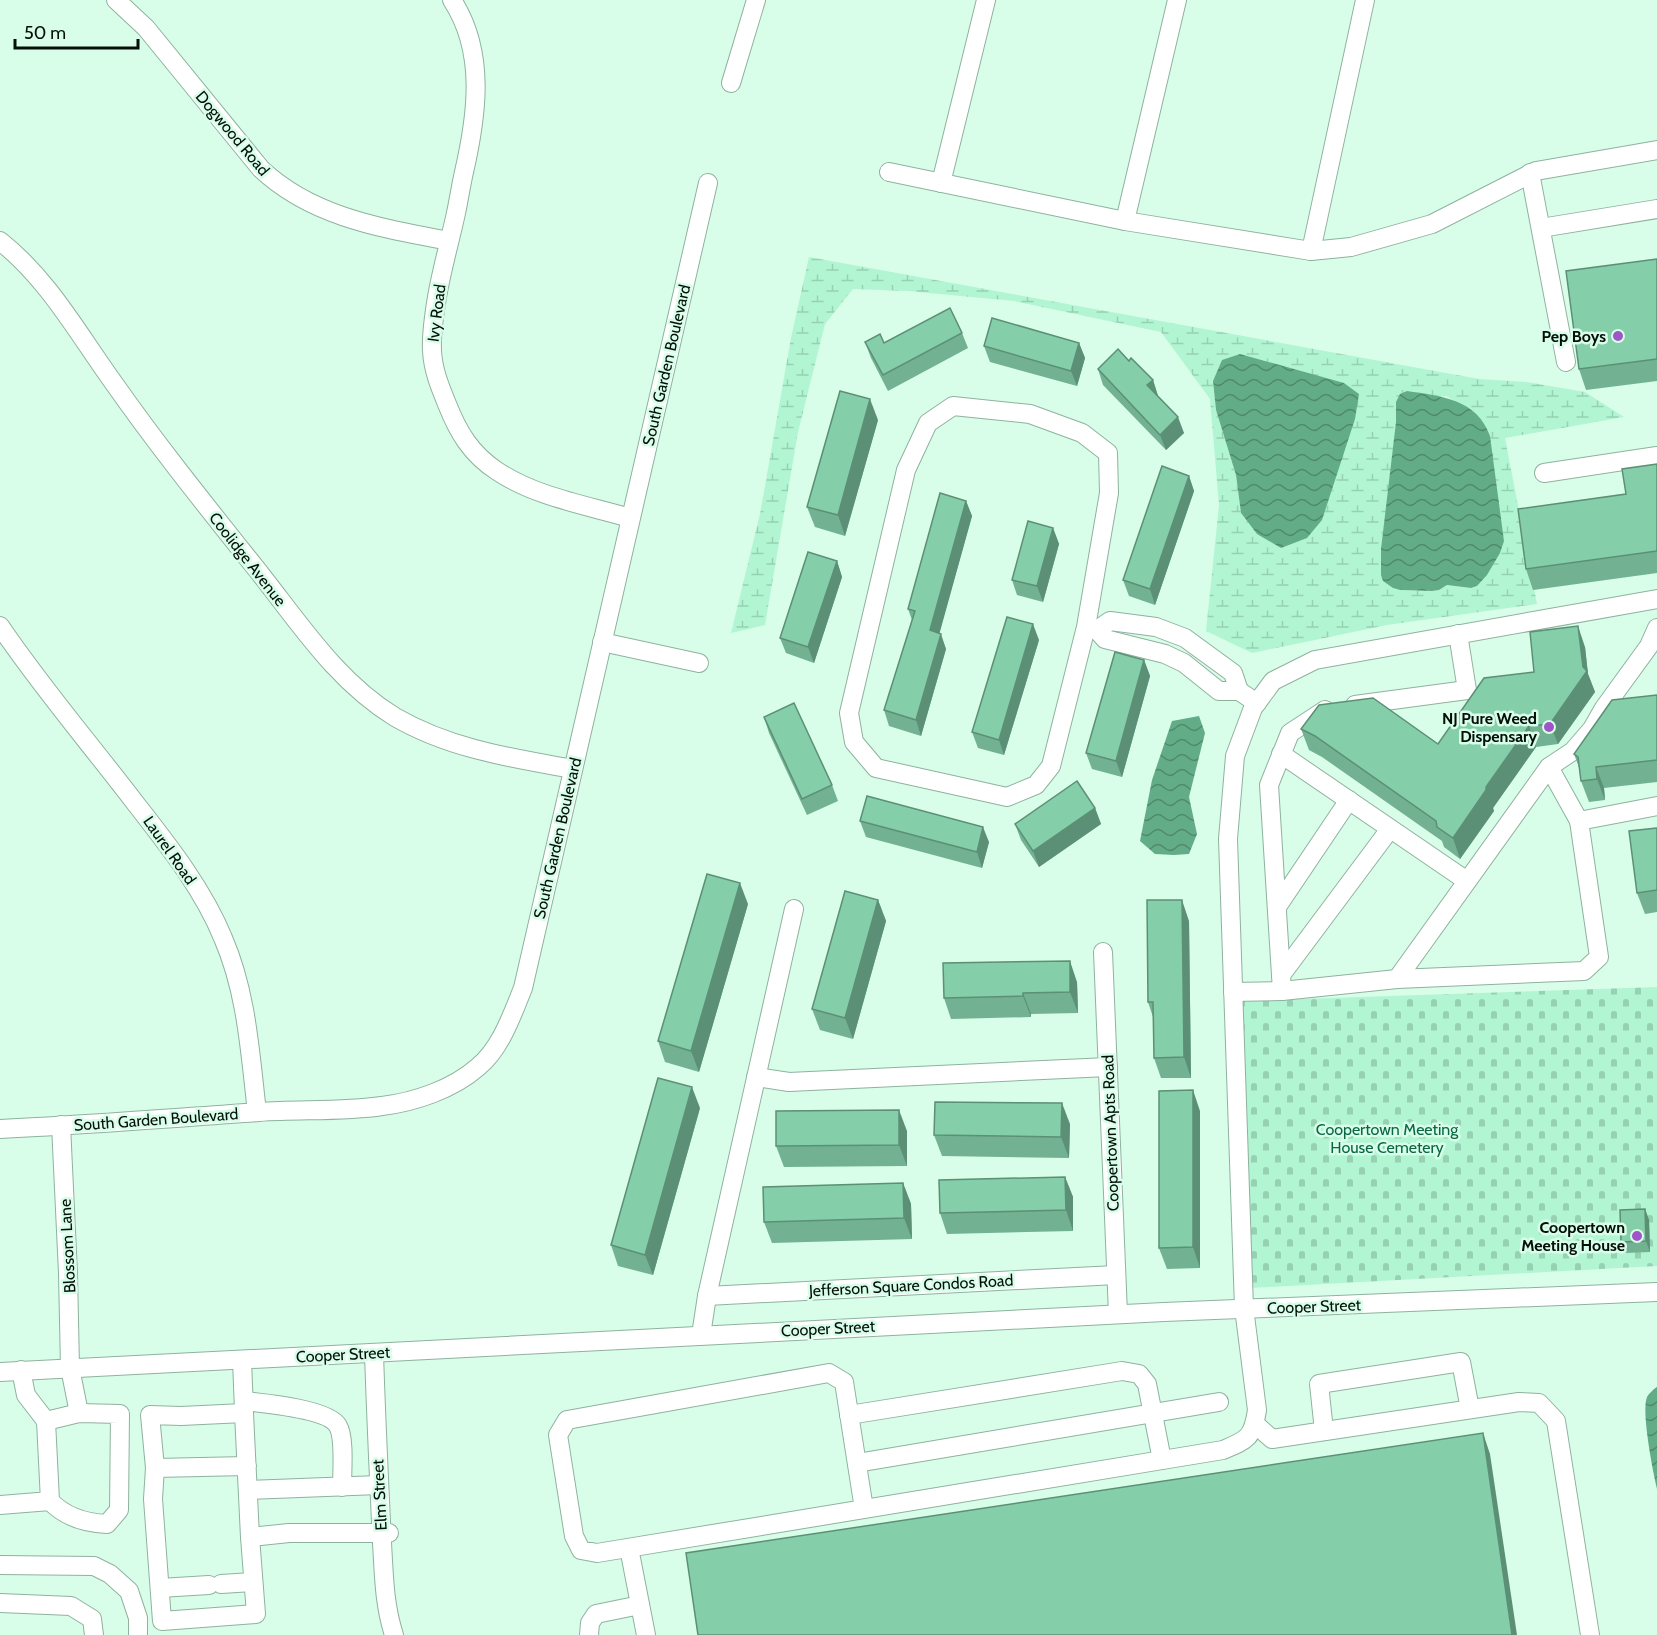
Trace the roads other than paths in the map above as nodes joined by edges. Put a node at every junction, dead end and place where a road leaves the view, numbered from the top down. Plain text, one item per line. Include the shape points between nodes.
1 (116, 0) edge
2 (452, 0) edge
3 (756, 0) edge
4 (986, 0) edge
5 (1177, 0) edge
6 (1365, 0) edge
7 (731, 83) dead end
8 (1657, 150) edge
9 (889, 172) dead end
10 (1530, 173) junction
11 (708, 183) dead end
12 (940, 183) junction
13 (1657, 209) edge
14 (1125, 221) junction
15 (1541, 228) junction
16 (0, 241) edge
17 (449, 241) junction
18 (1311, 251) junction
19 (1571, 273) edge
20 (1550, 276) junction
21 (1566, 362) dead end
22 (1657, 456) edge
23 (1544, 473) dead end
24 (630, 518) junction
25 (1657, 599) edge
26 (0, 626) edge
27 (1092, 628) junction
28 (1657, 628) edge
29 (1458, 634) junction
30 (602, 642) junction
31 (1653, 649) edge
32 (699, 663) dead end
33 (1257, 703) junction
34 (1281, 754) junction
35 (1548, 767) junction
36 (573, 769) junction
37 (1348, 801) junction
38 (1657, 806) edge
39 (1579, 821) junction
40 (1390, 829) junction
41 (1467, 881) junction
42 (1277, 907) junction
43 (794, 909) dead end
44 (1103, 952) dead end
45 (1397, 979) junction
46 (1282, 983) junction
47 (1233, 992) junction
48 (1108, 1067) junction
49 (756, 1077) junction
50 (257, 1112) junction
51 (61, 1125) junction
52 (0, 1129) edge
53 (1116, 1275) junction
54 (1657, 1292) edge
55 (707, 1296) junction
56 (1244, 1308) junction
57 (1118, 1314) junction
58 (701, 1335) junction
59 (378, 1353) junction
60 (242, 1360) junction
61 (70, 1368) junction
62 (21, 1370) junction
63 (0, 1372) edge
64 (1219, 1402) dead end
65 (244, 1407) junction
66 (1470, 1409) junction
67 (79, 1413) junction
68 (849, 1415) junction
69 (1153, 1415) junction
70 (46, 1421) junction
71 (1255, 1424) junction
72 (1324, 1431) junction
73 (1162, 1460) junction
74 (857, 1463) junction
75 (247, 1466) junction
76 (155, 1468) junction
77 (379, 1485) junction
78 (342, 1487) junction
79 (248, 1490) junction
80 (50, 1501) junction
81 (0, 1505) edge
82 (864, 1509) junction
83 (385, 1533) junction
84 (250, 1537) junction
85 (629, 1548) junction
86 (0, 1565) edge
87 (253, 1582) junction
88 (160, 1588) junction
89 (0, 1603) edge
90 (640, 1605) junction
91 (94, 1635) edge
92 (138, 1635) edge
93 (395, 1635) edge
94 (590, 1635) edge
95 (646, 1635) edge
96 (1590, 1635) edge

1 - 17 street, Dogwood Road via 146,28 275,183 344,218
2 - 17 street, Ivy Road via 470,38 476,75 473,135
3 - 7 street
4 - 12 street
5 - 14 street
6 - 18 street
8 - 10 street
9 - 12 street
10 - 15 street
10 - 18 street via 1432,224 1351,248
11 - 24 street, South Garden Boulevard
12 - 14 street
13 - 15 street
14 - 18 street
15 - 20 street
16 - 36 street, Coolidge Avenue via 53,294 113,383 197,495 353,686 396,717 440,738 494,754
17 - 24 street, Ivy Road via 434,312 432,352 435,373 462,438 481,459 515,482
19 - 20 street
20 - 21 street
22 - 23 street
24 - 30 street, South Garden Boulevard
25 - 29 street
26 - 50 street, Laurel Road via 162,837 213,917 231,958 243,1001
27 - 27 street via 1109,493 1108,453 1082,433 1030,414 952,406 928,423 906,470 849,713 854,742 876,768 1007,796 1036,785 1051,766
27 - 33 street via 1105,639 1165,654 1184,663 1219,691 1239,691
28 - 31 street
29 - 33 street via 1315,660 1273,681
29 - 34 street via 1467,690 1327,709 1290,733
30 - 32 street
30 - 36 street, South Garden Boulevard
31 - 35 street via 1573,751
33 - 47 street via 1235,756 1229,827
34 - 37 street
34 - 42 street via 1269,784
35 - 39 street
35 - 41 street
36 - 50 street, South Garden Boulevard via 523,988 490,1055 456,1082 432,1093 382,1106
37 - 40 street
37 - 42 street
38 - 39 street
39 - 45 street via 1599,957 1584,971
40 - 41 street
40 - 46 street
41 - 45 street
42 - 46 street
43 - 49 street
44 - 48 street, Coopertown Apts Road
45 - 46 street
46 - 47 street
47 - 56 street
48 - 49 street via 789,1083
48 - 53 street, Coopertown Apts Road
49 - 55 street
50 - 51 street, South Garden Boulevard
51 - 52 street, South Garden Boulevard
51 - 61 street, Blossom Lane
53 - 55 street, Jefferson Square Condos Road
53 - 57 street, Coopertown Apts Road
54 - 56 street, Cooper Street
55 - 58 street
56 - 57 street, Cooper Street
56 - 71 street via 1257,1410
57 - 58 street, Cooper Street
58 - 59 street, Cooper Street
59 - 60 street, Cooper Street
59 - 77 street, Elm Street
59 - 83 street, Elm Street
60 - 61 street, Cooper Street
60 - 65 street
61 - 62 street, Cooper Street
61 - 67 street, Blossom Lane
62 - 63 street, Cooper Street
62 - 70 street via 26,1395
64 - 69 street
65 - 75 street
65 - 76 street via 181,1416 150,1415
65 - 78 street via 279,1405 334,1421 341,1439
66 - 72 street
66 - 72 street via 1461,1362 1319,1384
66 - 96 street via 1539,1403 1556,1421
67 - 70 street
67 - 80 street via 120,1414 119,1510 107,1524 92,1523 65,1515
68 - 69 street via 1122,1371 1139,1374 1147,1384
68 - 74 street
68 - 85 street via 844,1382 829,1373 567,1420 558,1435 558,1444 574,1536 581,1551
69 - 73 street
69 - 74 street
70 - 80 street
71 - 72 street via 1272,1439
71 - 73 street via 1246,1440 1223,1450
73 - 82 street
74 - 82 street
75 - 76 street
75 - 79 street
76 - 88 street via 153,1499
77 - 78 street
77 - 83 street, Elm Street
78 - 79 street
79 - 84 street
80 - 81 street
82 - 85 street
83 - 84 street
83 - 93 street, Elm Street via 385,1597
84 - 87 street
85 - 90 street
86 - 92 street via 94,1566 110,1574 129,1592 138,1618
87 - 88 street
87 - 88 street via 256,1614 162,1621
89 - 91 street via 71,1606 92,1619
90 - 94 street via 596,1614 590,1623
90 - 95 street

